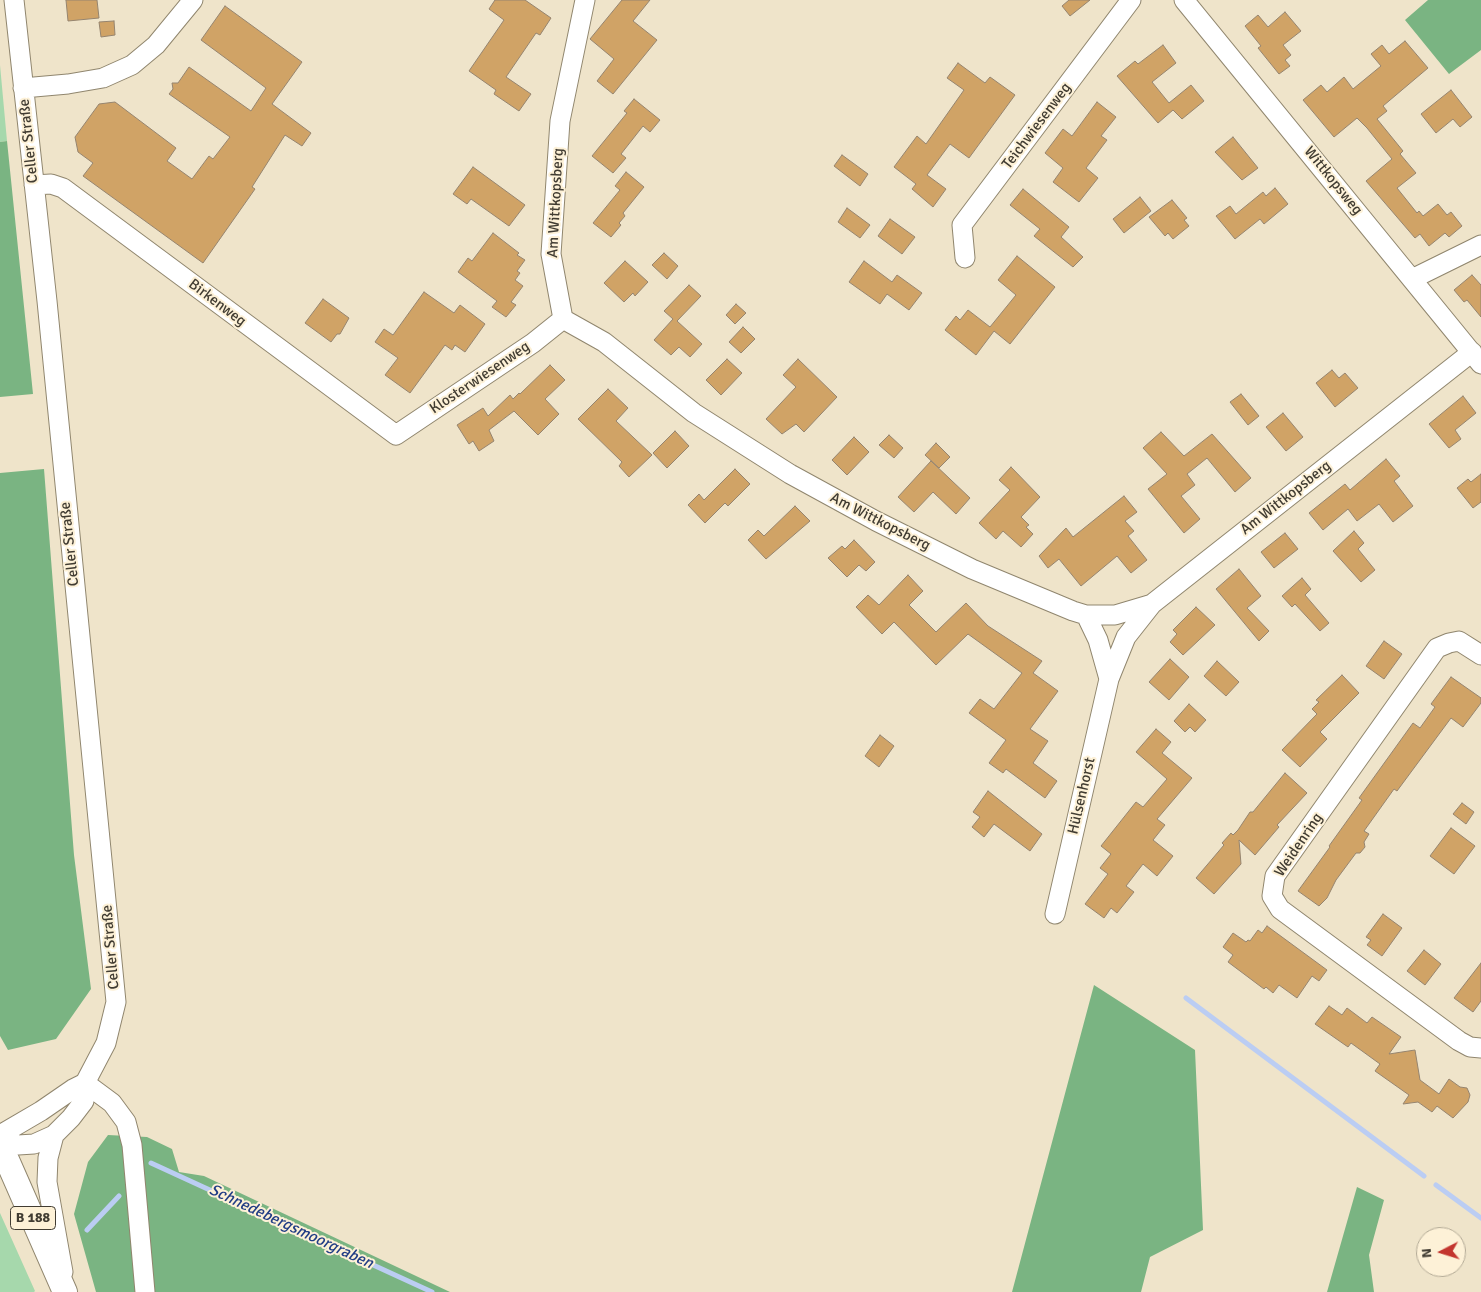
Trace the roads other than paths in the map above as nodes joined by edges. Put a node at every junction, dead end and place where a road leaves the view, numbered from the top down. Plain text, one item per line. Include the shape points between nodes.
1 (14, 0) edge
2 (193, 0) edge
3 (585, 0) edge
4 (1131, 0) edge
5 (1184, 0) edge
6 (23, 88) junction
7 (49, 186) junction
8 (1481, 245) edge
9 (965, 258) dead end
10 (1412, 279) junction
11 (563, 320) junction
12 (1476, 358) edge
13 (396, 435) joint
14 (1152, 604) junction
15 (1086, 615) junction
16 (1481, 655) edge
17 (1109, 679) junction
18 (1055, 914) dead end
19 (1481, 1048) edge
20 (86, 1083) junction
21 (54, 1135) junction
22 (0, 1136) edge
23 (0, 1144) edge
24 (66, 1292) edge
25 (146, 1292) edge

1 - 6 street, Celler Straße
2 - 6 street via 156,45 132,65 102,78
3 - 11 street, Am Wittkopsberg via 560,121 551,254
4 - 9 street, Teichwiesenweg via 962,225
5 - 10 street, Wittkopsweg
6 - 7 street, Celler Straße
7 - 13 street, Birkenweg
7 - 20 street, Celler Straße via 116,1002 106,1043
8 - 10 street
10 - 12 street, Wittkopsweg
11 - 13 street, Klosterwiesenweg
11 - 15 street, Am Wittkopsberg via 604,342 694,413 790,474 972,569
12 - 14 street, Am Wittkopsberg
14 - 15 street, Am Wittkopsberg via 1115,615
14 - 17 street, Hülsenhorst via 1126,637
15 - 17 street, Hülsenhorst via 1098,640
16 - 19 street, Weidenring via 1460,641 1437,648 1275,876 1272,896 1280,909 1459,1042
17 - 18 street, Hülsenhorst
20 - 21 street, Celler Straße via 84,1101
20 - 22 street, Celler Straße via 73,1088
20 - 25 street via 112,1103 126,1122 132,1145
21 - 22 street, Celler Straße via 34,1144 18,1146
21 - 24 street, Celler Straße via 48,1158 47,1182
23 - 24 main road, B 188

